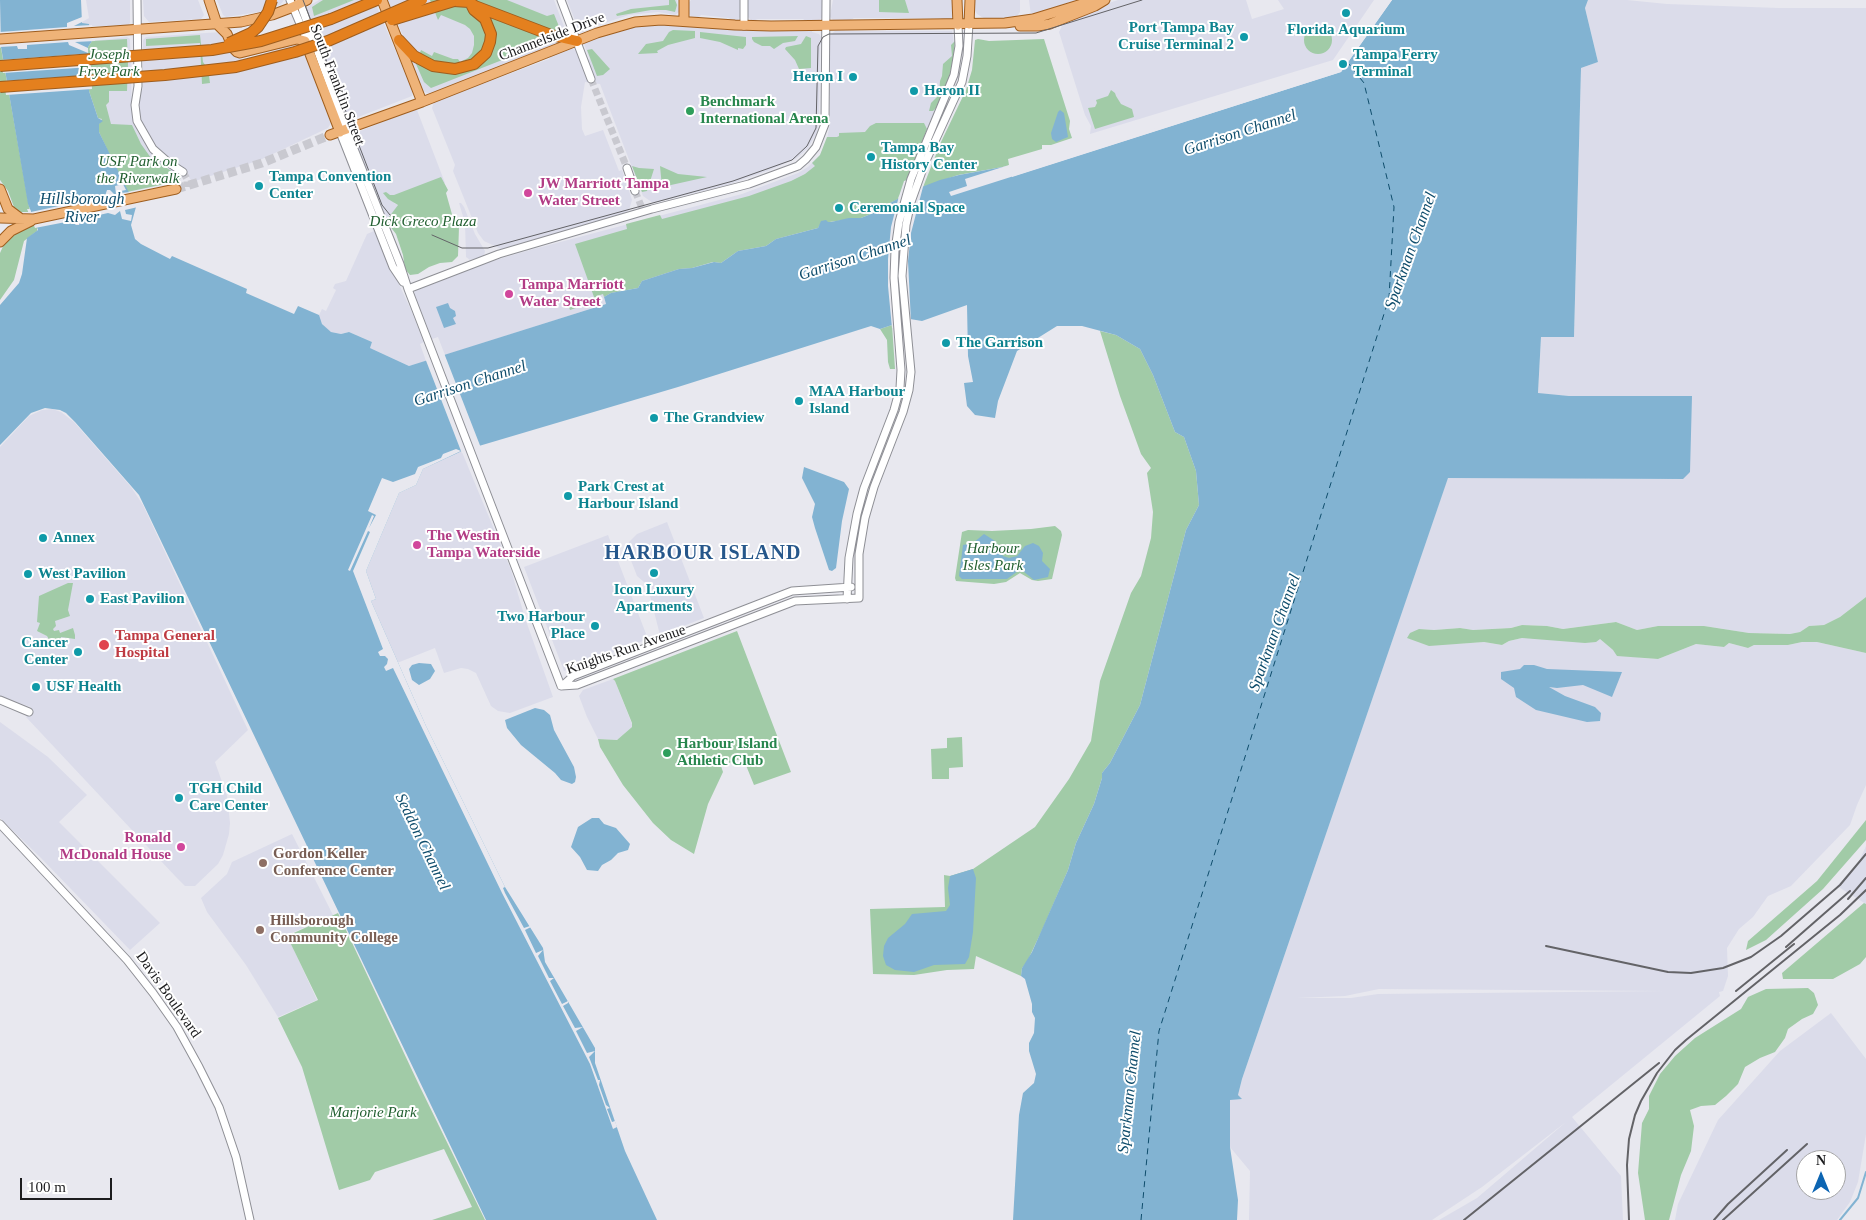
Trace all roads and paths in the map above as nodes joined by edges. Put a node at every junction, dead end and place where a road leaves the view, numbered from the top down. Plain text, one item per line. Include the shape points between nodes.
1 (137, 0) edge
2 (209, 0) edge
3 (272, 0) edge
4 (361, 0) edge
5 (377, 0) edge
6 (382, 0) edge
7 (422, 0) edge
8 (561, 0) edge
9 (684, 0) edge
10 (744, 0) edge
11 (826, 0) edge
12 (957, 0) edge
13 (970, 0) edge
14 (1095, 0) edge
15 (1105, 0) edge
16 (298, 2) edge
17 (1084, 3) junction
18 (471, 4) junction
19 (331, 19) junction
20 (684, 21) junction
21 (1005, 23) junction
22 (217, 24) junction
23 (969, 24) junction
24 (1050, 24) junction
25 (958, 25) junction
26 (744, 26) junction
27 (826, 26) junction
28 (133, 30) junction
29 (355, 31) junction
30 (0, 39) edge
31 (399, 40) junction
32 (577, 41) junction
33 (308, 44) junction
34 (212, 50) junction
35 (0, 66) edge
36 (592, 79) tunnel mouth
37 (0, 87) edge
38 (422, 102) junction
39 (343, 130) junction
40 (330, 135) tunnel mouth
41 (627, 168) tunnel mouth
42 (183, 172) tunnel mouth
43 (0, 189) edge
44 (176, 189) tunnel mouth
45 (635, 191) tunnel mouth
46 (3, 218) edge
47 (20, 218) junction
48 (34, 220) junction
49 (0, 242) edge
50 (408, 288) junction
51 (902, 331) junction
52 (847, 587) junction
53 (858, 587) junction
54 (779, 596) junction
55 (847, 599) junction
56 (782, 606) junction
57 (716, 620) junction
58 (721, 630) junction
59 (561, 686) junction
60 (0, 700) edge
61 (29, 712) dead end
62 (0, 824) edge
63 (250, 1220) edge

1 - 28 street
2 - 22 main road
3 - 34 highway, bridge via 264,20 251,33
4 - 19 highway
5 - 19 highway
6 - 31 main road
7 - 29 highway, bridge
8 - 32 street
9 - 20 main road
10 - 26 street
11 - 27 street
12 - 25 main road
13 - 23 main road
14 - 17 main road, Channelside Drive
15 - 24 main road, Channelside Drive
16 - 22 main road via 262,18
16 - 33 street, South Franklin Street
16 - 39 street, South Franklin Street
17 - 21 main road, Channelside Drive via 1033,20
17 - 24 main road via 1058,15
18 - 29 highway, bridge via 454,1
18 - 31 highway via 485,19 491,34 486,53 474,64 455,69 433,66 414,56
18 - 32 highway via 551,36
19 - 34 highway, bridge via 269,39
20 - 26 main road, Channelside Drive
20 - 32 main road, Channelside Drive via 629,23
21 - 23 main road, Channelside Drive
21 - 24 main road, Channelside Drive via 1012,26
22 - 28 main road
22 - 33 main road via 227,34 234,50 240,53 297,39
23 - 25 main road, Channelside Drive
23 - 51 street via 962,82 920,176 910,208 904,241
25 - 27 main road, Channelside Drive
25 - 51 street via 959,46 954,75 911,178 902,211 895,250 894,289
26 - 27 main road, Channelside Drive
27 - 50 street via 824,129 816,147 798,166 749,184 642,210 499,254
28 - 30 main road
28 - 42 street via 138,86 137,121 153,149
29 - 37 highway, bridge via 295,52 236,67
31 - 38 main road
32 - 36 street
32 - 38 main road, Channelside Drive
33 - 39 main road, South Franklin Street
34 - 35 highway, bridge
38 - 39 main road, Channelside Drive
39 - 40 main road, Channelside Drive
39 - 50 street, South Franklin Street
41 - 45 street
43 - 47 main road via 8,208
44 - 48 main road
46 - 47 main road
47 - 48 main road
48 - 49 main road via 9,233
50 - 59 street, South Franklin Street
51 - 52 street via 899,392 856,514
51 - 53 street via 911,367 910,390 868,506
52 - 53 street, Knights Run Avenue
52 - 54 street, Knights Run Avenue via 801,590
52 - 55 street
53 - 55 street, Knights Run Avenue via 858,598
54 - 56 street
54 - 57 street, Knights Run Avenue
55 - 56 street, Knights Run Avenue via 803,600
56 - 58 street, Knights Run Avenue
57 - 58 street
57 - 59 street, Knights Run Avenue via 573,676
58 - 59 street, Knights Run Avenue via 577,685
60 - 61 street
62 - 63 street, Davis Boulevard via 127,960 177,1027 219,1107 236,1157

